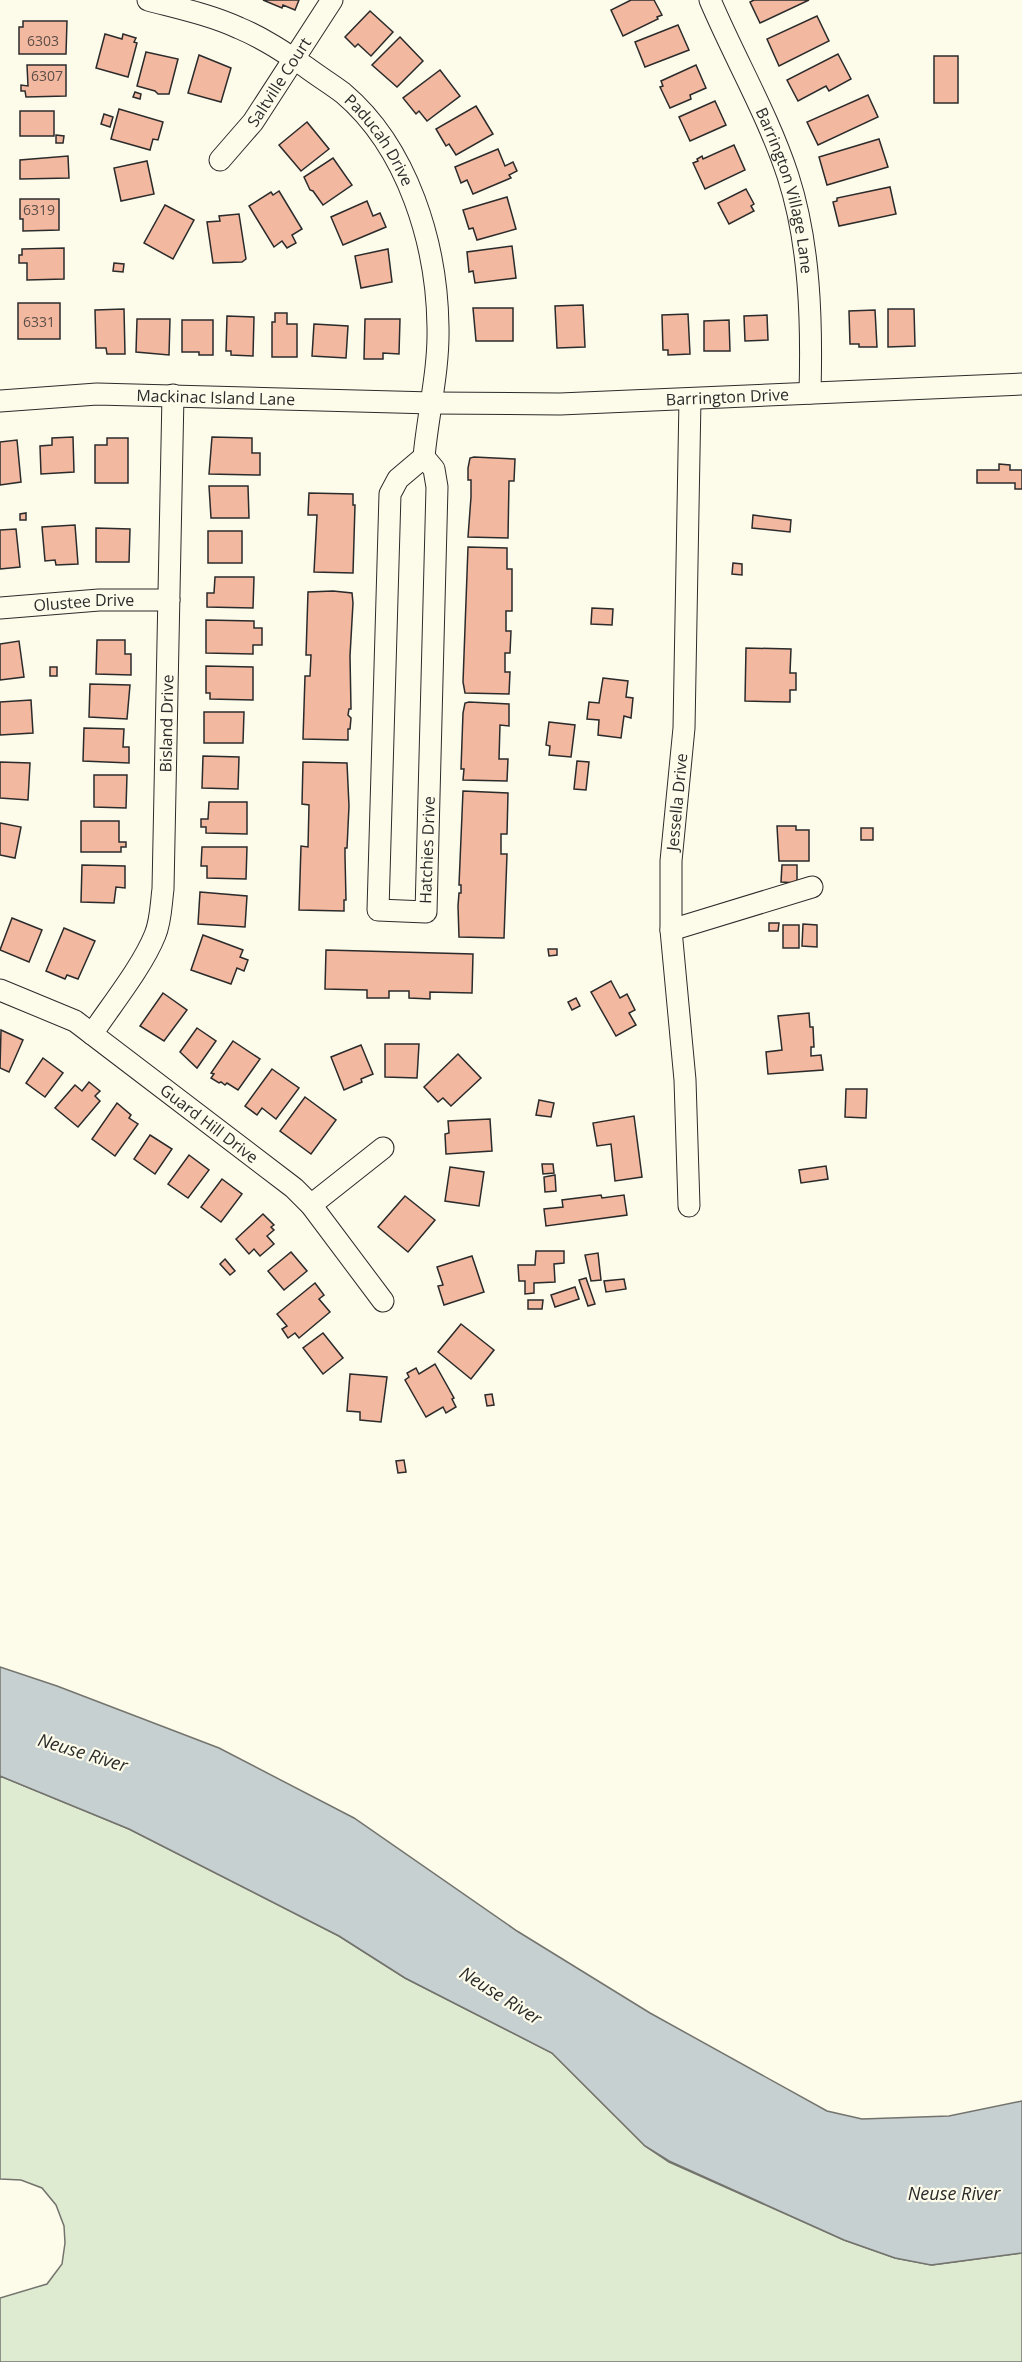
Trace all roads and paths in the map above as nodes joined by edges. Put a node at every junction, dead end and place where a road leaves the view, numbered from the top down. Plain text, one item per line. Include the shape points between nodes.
1 (148, 0) edge
2 (332, 0) edge
3 (710, 0) edge
4 (294, 59) junction
5 (220, 160) dead end
6 (1022, 384) edge
7 (810, 393) junction
8 (173, 395) junction
9 (690, 399) junction
10 (0, 401) edge
11 (432, 403) junction
12 (424, 458) junction
13 (169, 600) junction
14 (0, 608) edge
15 (812, 887) dead end
16 (671, 930) junction
17 (0, 990) edge
18 (92, 1034) junction
19 (383, 1148) dead end
20 (311, 1205) junction
21 (689, 1206) dead end
22 (383, 1301) dead end

1 - 4 street, Paducah Drive via 238,27
2 - 4 street, Saltville Court
3 - 7 street, Barrington Village Lane via 775,142 797,208 806,274
4 - 5 street, Saltville Court via 254,122
4 - 11 street, Paducah Drive via 344,94 366,118 393,152 415,197 429,241 436,289 437,375
6 - 7 street, Barrington Drive
7 - 9 street, Barrington Drive
8 - 10 street, Mackinac Island Lane via 97,394
8 - 11 street, Mackinac Island Lane
8 - 13 street, Bisland Drive
9 - 11 street, Barrington Drive
9 - 16 street, Jessella Drive via 684,728 671,861
11 - 12 street
12 - 12 street, Hatchies Drive via 398,479 390,494 378,910 426,912 437,487 434,469
13 - 14 street, Olustee Drive via 99,600
13 - 18 street, Bisland Drive via 160,911 147,951
15 - 16 street
16 - 21 street, Jessella Drive via 686,1080
17 - 18 street, Guard Hill Drive via 75,1021
18 - 20 street, Guard Hill Drive
19 - 20 street
20 - 22 street, Guard Hill Drive

